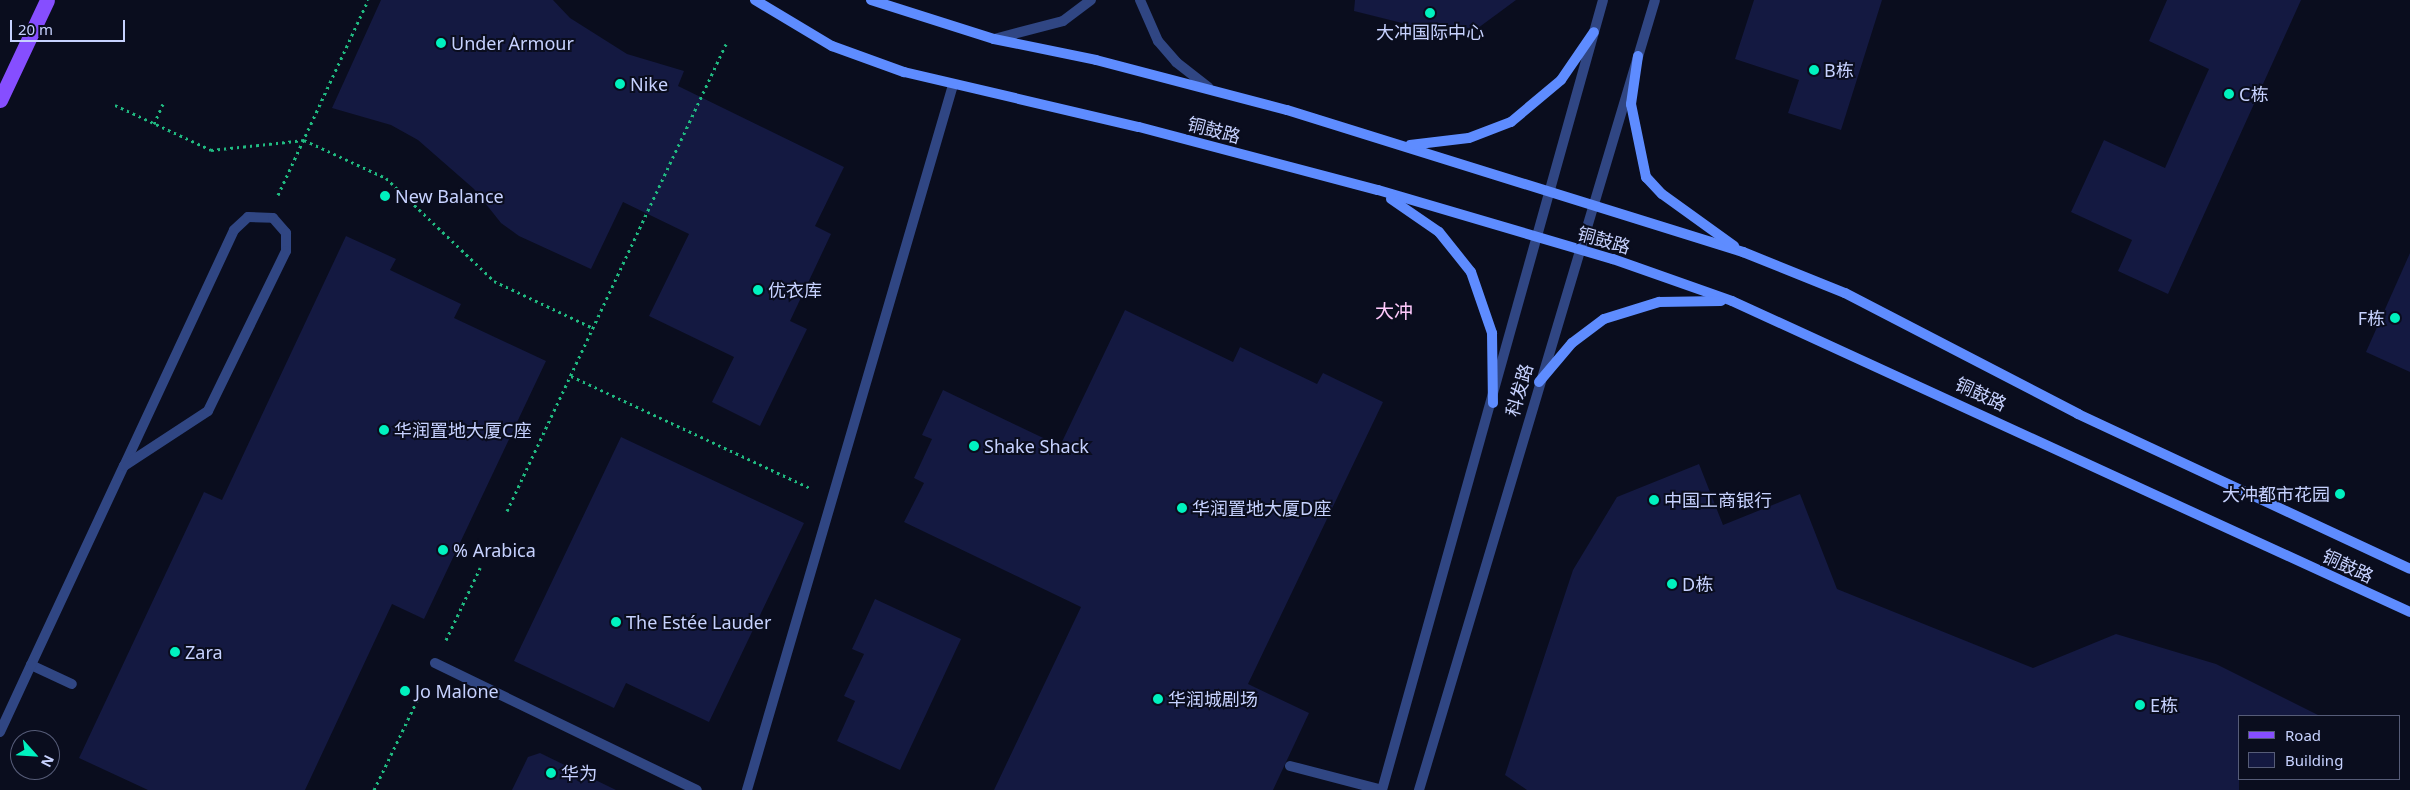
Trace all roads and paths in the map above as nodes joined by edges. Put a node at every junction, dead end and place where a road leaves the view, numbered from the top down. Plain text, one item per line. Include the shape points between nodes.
1 (47, 0) edge
2 (368, 0) edge
3 (755, 0) edge
4 (871, 0) edge
5 (1091, 0) edge
6 (1140, 0) edge
7 (1603, 0) edge
8 (1655, 0) edge
9 (1594, 32) junction
10 (994, 39) junction
11 (726, 44) dead end
12 (1638, 56) junction
13 (953, 85) junction
14 (1208, 87) junction
15 (0, 100) edge
16 (163, 104) dead end
17 (115, 105) dead end
18 (154, 124) junction
19 (304, 140) junction
20 (1401, 145) junction
21 (1378, 190) junction
22 (1551, 190) junction
23 (1592, 203) junction
24 (268, 216) junction
25 (1538, 238) junction
26 (1578, 249) junction
27 (1743, 252) junction
28 (1732, 301) junction
29 (593, 328) junction
30 (570, 376) junction
31 (1538, 382) junction
32 (1493, 403) junction
33 (124, 466) junction
34 (830, 498) junction
35 (508, 511) dead end
36 (2410, 569) edge
37 (2410, 612) edge
38 (435, 663) dead end
39 (31, 665) junction
40 (72, 684) dead end
41 (0, 732) edge
42 (1290, 766) dead end
43 (697, 790) edge
44 (747, 790) edge
45 (1382, 790) edge
46 (1419, 790) edge

1 - 15 main road
2 - 19 path
3 - 13 main road, 铜鼓路 via 832,46
4 - 10 main road, 铜鼓路
5 - 10 street via 1063,21
6 - 14 street via 1158,41 1176,62
7 - 9 street, 科发路
8 - 12 street, 科发路
9 - 20 main road via 1561,80 1511,122 1469,138
9 - 22 street, 科发路
10 - 14 main road, 铜鼓路
11 - 29 path
12 - 23 street, 科发路
12 - 27 main road via 1631,104 1646,177 1674,204
13 - 21 main road, 铜鼓路 via 1139,127
13 - 34 street
14 - 20 main road, 铜鼓路
16 - 18 path
17 - 18 path
18 - 19 path via 211,150
19 - 24 path
19 - 29 path via 386,178 494,281
20 - 22 main road, 铜鼓路
21 - 25 main road, 铜鼓路
21 - 32 main road via 1439,232 1471,272 1492,333
22 - 23 main road, 铜鼓路
22 - 25 street, 科发路
23 - 26 street, 科发路
23 - 27 main road, 铜鼓路
24 - 33 street via 248,217 234,230
24 - 33 street via 278,221 286,233 286,251 212,404 199,419
25 - 26 main road, 铜鼓路
25 - 32 street, 科发路
26 - 28 main road, 铜鼓路
26 - 31 street, 科发路
27 - 36 main road, 铜鼓路 via 1845,293 2078,414
28 - 31 main road via 1659,302 1604,319 1572,343
28 - 37 main road, 铜鼓路
29 - 30 path
30 - 34 path
30 - 35 path
31 - 46 street, 科发路
32 - 45 street, 科发路
33 - 39 street
34 - 44 street
38 - 43 street
39 - 40 street
39 - 41 street
42 - 45 street

